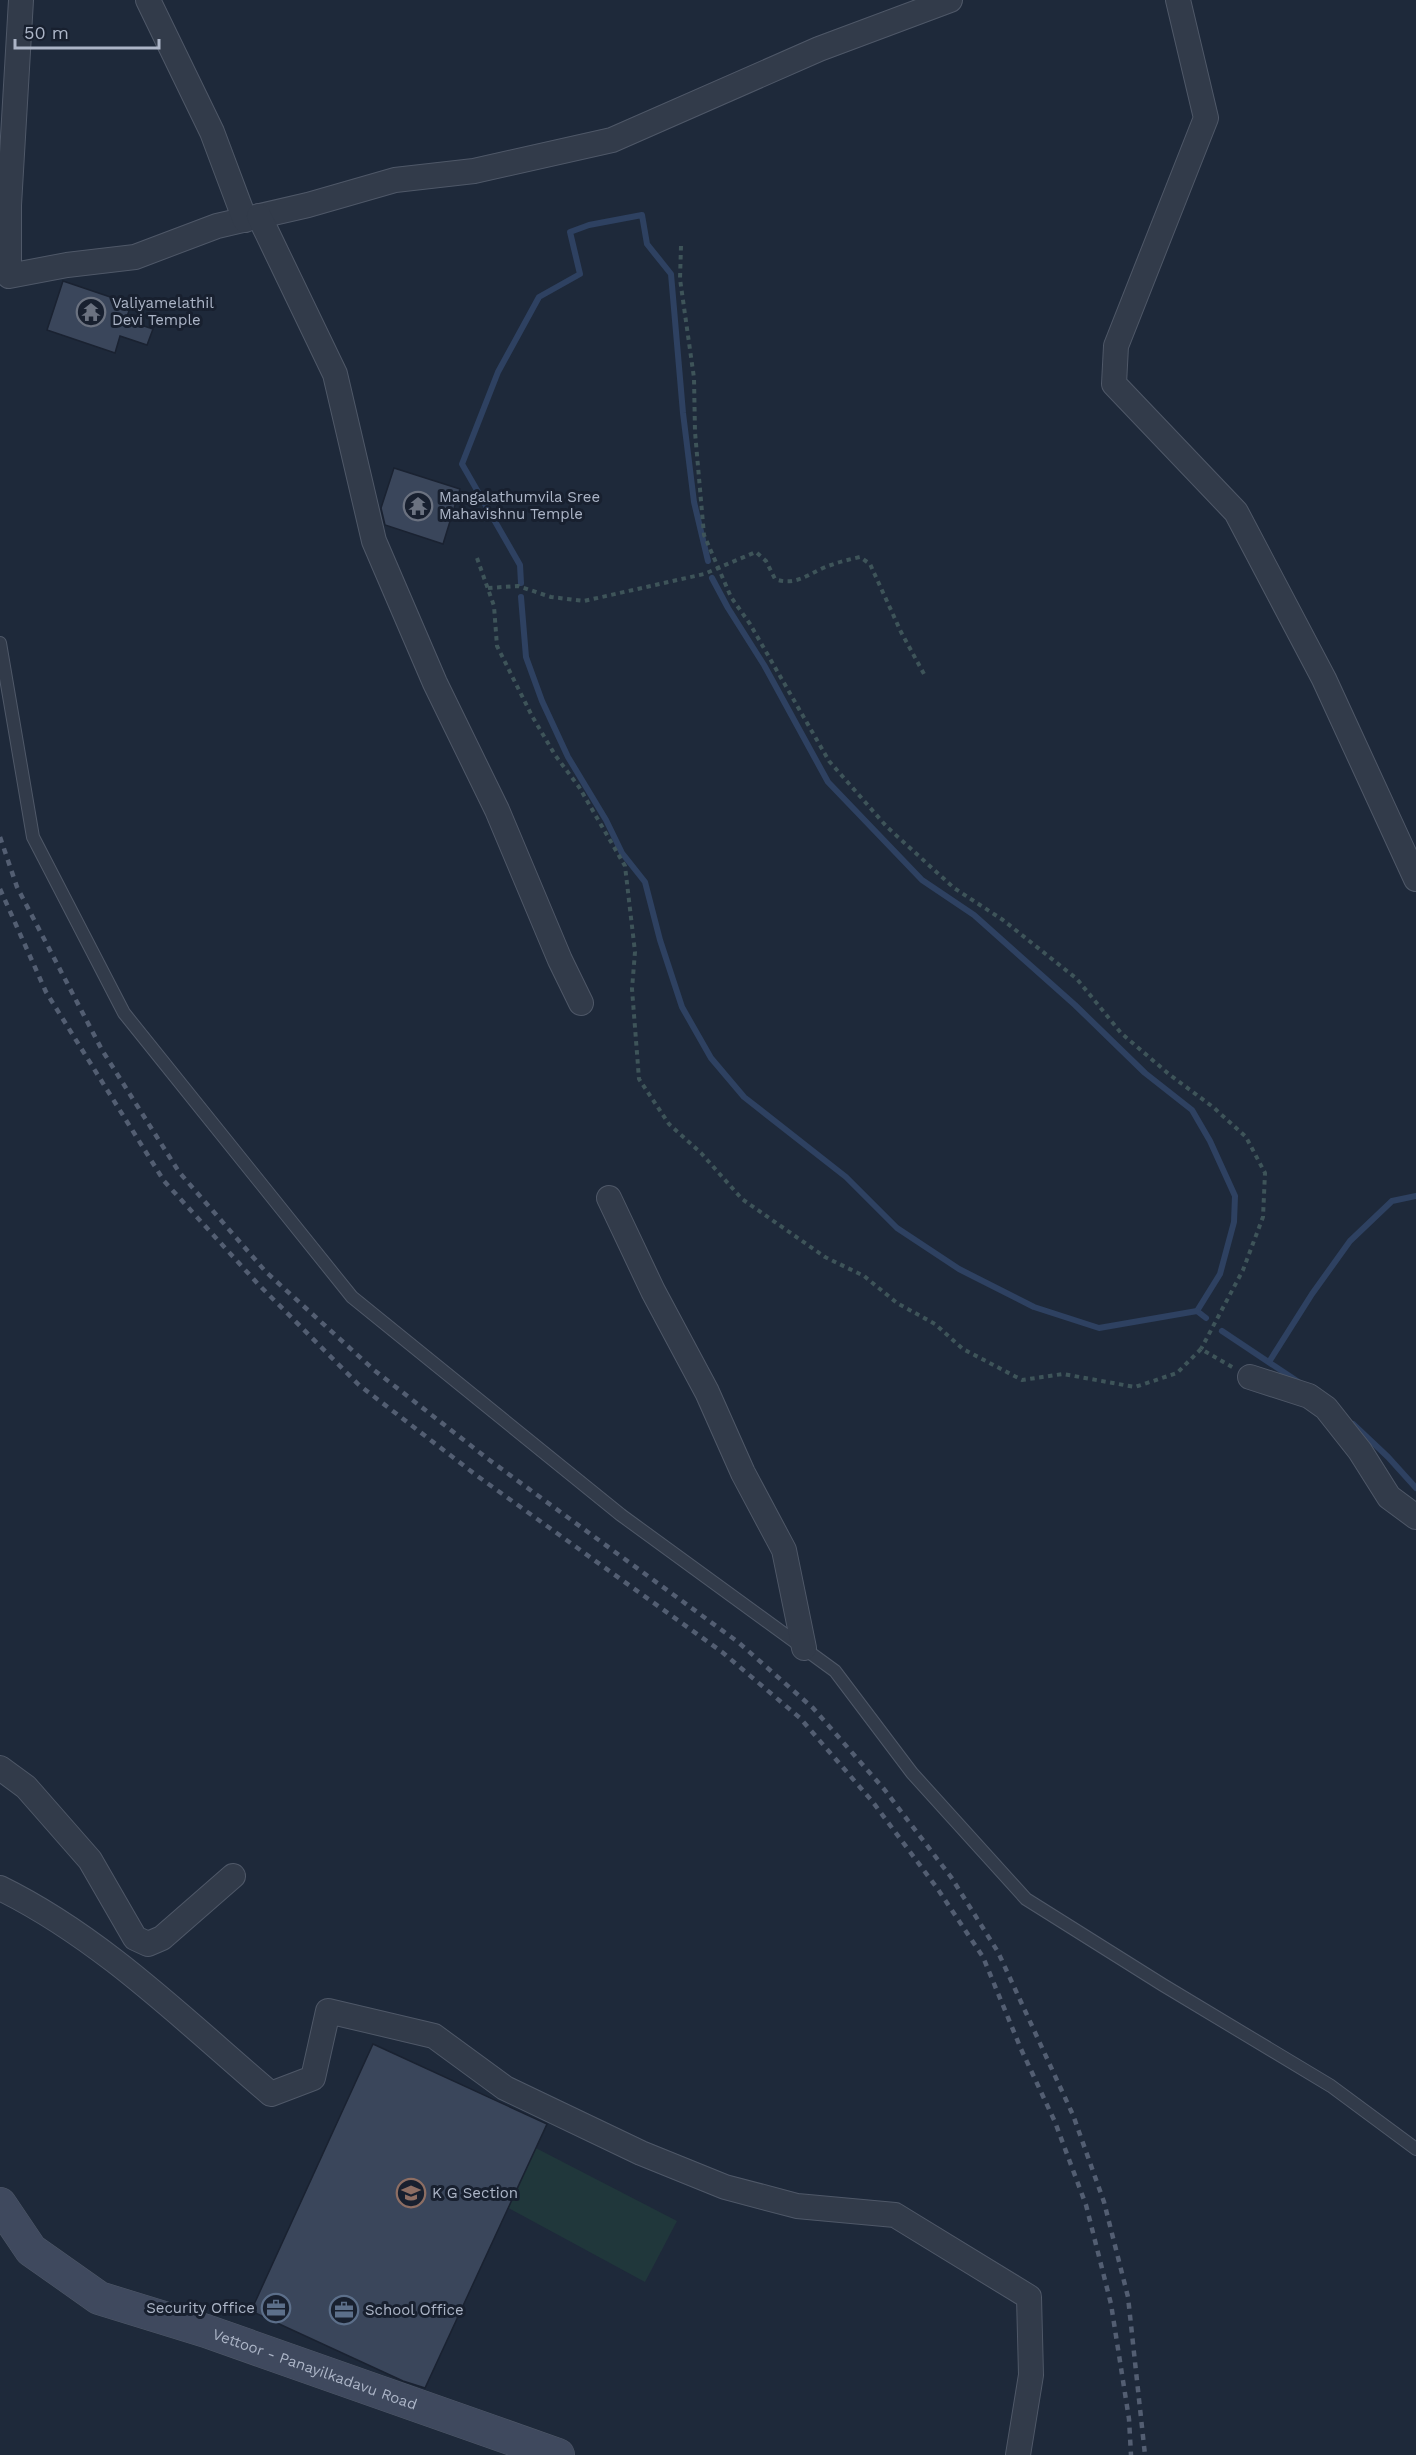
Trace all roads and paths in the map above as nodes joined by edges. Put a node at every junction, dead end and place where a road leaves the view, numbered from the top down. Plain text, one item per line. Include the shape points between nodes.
1 (21, 0) edge
2 (148, 0) edge
3 (950, 0) edge
4 (1178, 0) edge
5 (252, 218) junction
6 (681, 246) dead end
7 (477, 558) dead end
8 (717, 568) junction
9 (488, 588) junction
10 (0, 643) edge
11 (924, 674) dead end
12 (1416, 879) edge
13 (581, 1003) dead end
14 (609, 1198) dead end
15 (1201, 1349) junction
16 (1250, 1377) joint
17 (1416, 1517) edge
18 (804, 1648) junction
19 (0, 1768) edge
20 (234, 1876) dead end
21 (0, 1888) edge
22 (1416, 2149) edge
23 (0, 2204) edge
24 (558, 2455) edge
25 (1018, 2455) edge

1 - 5 street via 9,205 9,276 135,257 217,226
2 - 5 street
3 - 5 street via 819,49 612,140 474,171 395,180
4 - 12 street via 1206,118 1116,346 1114,384 1236,512 1323,679
5 - 13 street via 335,374 374,541
6 - 8 path via 680,279 694,378 704,535
7 - 9 path
8 - 9 path via 584,601 551,597 518,586
8 - 11 path via 756,552 775,579 786,583 860,557 870,564
8 - 15 path via 829,761 887,827 954,888 1003,920 1077,980 1121,1033 1246,1137 1265,1173 1263,1217 1243,1270
9 - 15 path via 494,606 497,646 532,716 625,866 635,952 632,989 639,1079 669,1124 742,1199 825,1257 864,1276 897,1303 935,1324 963,1349 1022,1380 1064,1374 1135,1387 1178,1373
10 - 18 lane via 33,837 124,1013 352,1297 621,1515
14 - 18 street via 784,1550
15 - 16 path
16 - 17 street via 1309,1396 1326,1408 1389,1497
18 - 22 lane via 835,1671 912,1773 1026,1899 1331,2086
19 - 20 street via 26,1787 90,1860 135,1938 148,1944 162,1938
21 - 25 street via 30,1903 125,1968 271,2094 313,2078 328,2011 434,2036 505,2088 641,2153 725,2187 797,2206 895,2215 1029,2297 1030,2375
23 - 24 main road, Vettoor - Panayilkadavu Road via 31,2250 99,2298 206,2331

